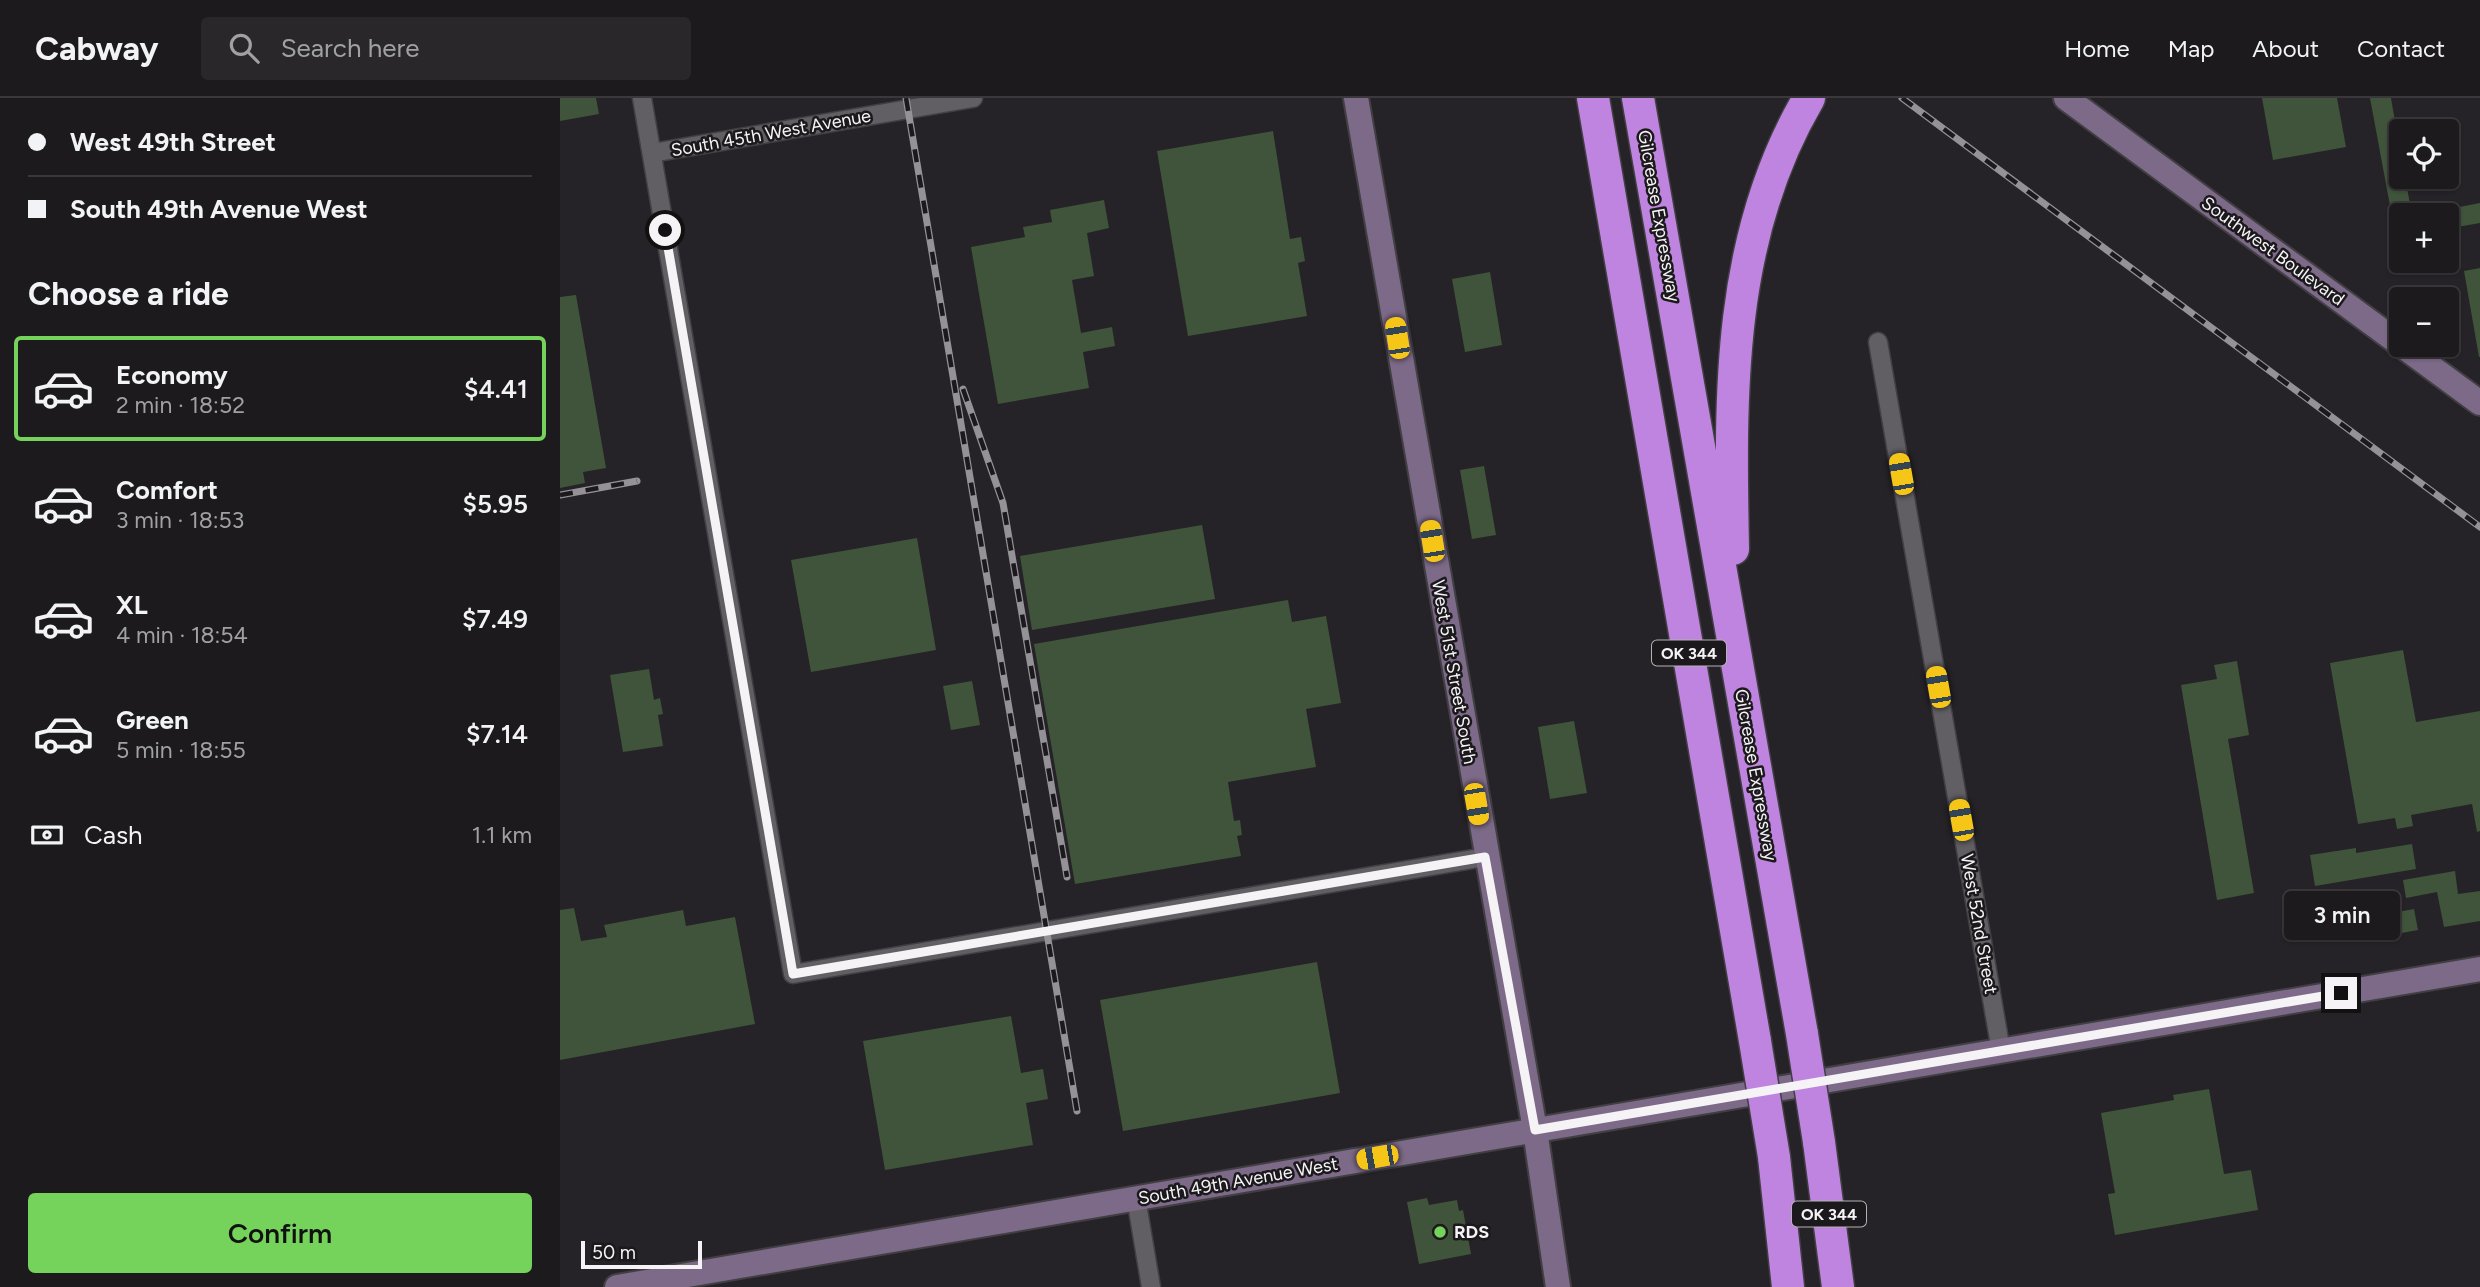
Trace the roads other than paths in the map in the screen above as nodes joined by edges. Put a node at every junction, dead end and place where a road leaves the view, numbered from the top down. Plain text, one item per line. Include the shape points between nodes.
1 (642, 98) edge
2 (972, 98) edge
3 (1356, 98) edge
4 (1592, 98) edge
5 (1637, 98) edge
6 (2066, 98) edge
7 (1805, 104) edge
8 (652, 153) junction
9 (1878, 342) dead end
10 (2480, 403) edge
11 (1736, 659) junction
12 (1485, 857) junction
13 (2480, 970) edge
14 (2001, 1051) junction
15 (1535, 1130) junction
16 (1136, 1198) junction
17 (617, 1287) edge
18 (1151, 1287) edge
19 (1558, 1287) edge
20 (1788, 1287) edge
21 (1838, 1287) edge

1 - 8 street
2 - 8 street, South 45th West Avenue
3 - 12 street, West 51st Street South
4 - 20 highway, OK 344, bridge via 1755,1041
5 - 11 highway, Gilcrease Expressway / OK 344
6 - 10 street, Southwest Boulevard
7 - 11 highway via 1773,174 1752,244 1733,362 1730,416
8 - 12 street via 793,974
9 - 14 street, West 52nd Street
11 - 21 highway, Gilcrease Expressway / OK 344, bridge via 1802,1034
12 - 15 street, West 51st Street South
13 - 14 street, South 49th Avenue West
14 - 15 street, South 49th Avenue West
15 - 16 street, South 49th Avenue West
15 - 19 street, West 51st Street South
16 - 17 street, South 49th Avenue West
16 - 18 street

